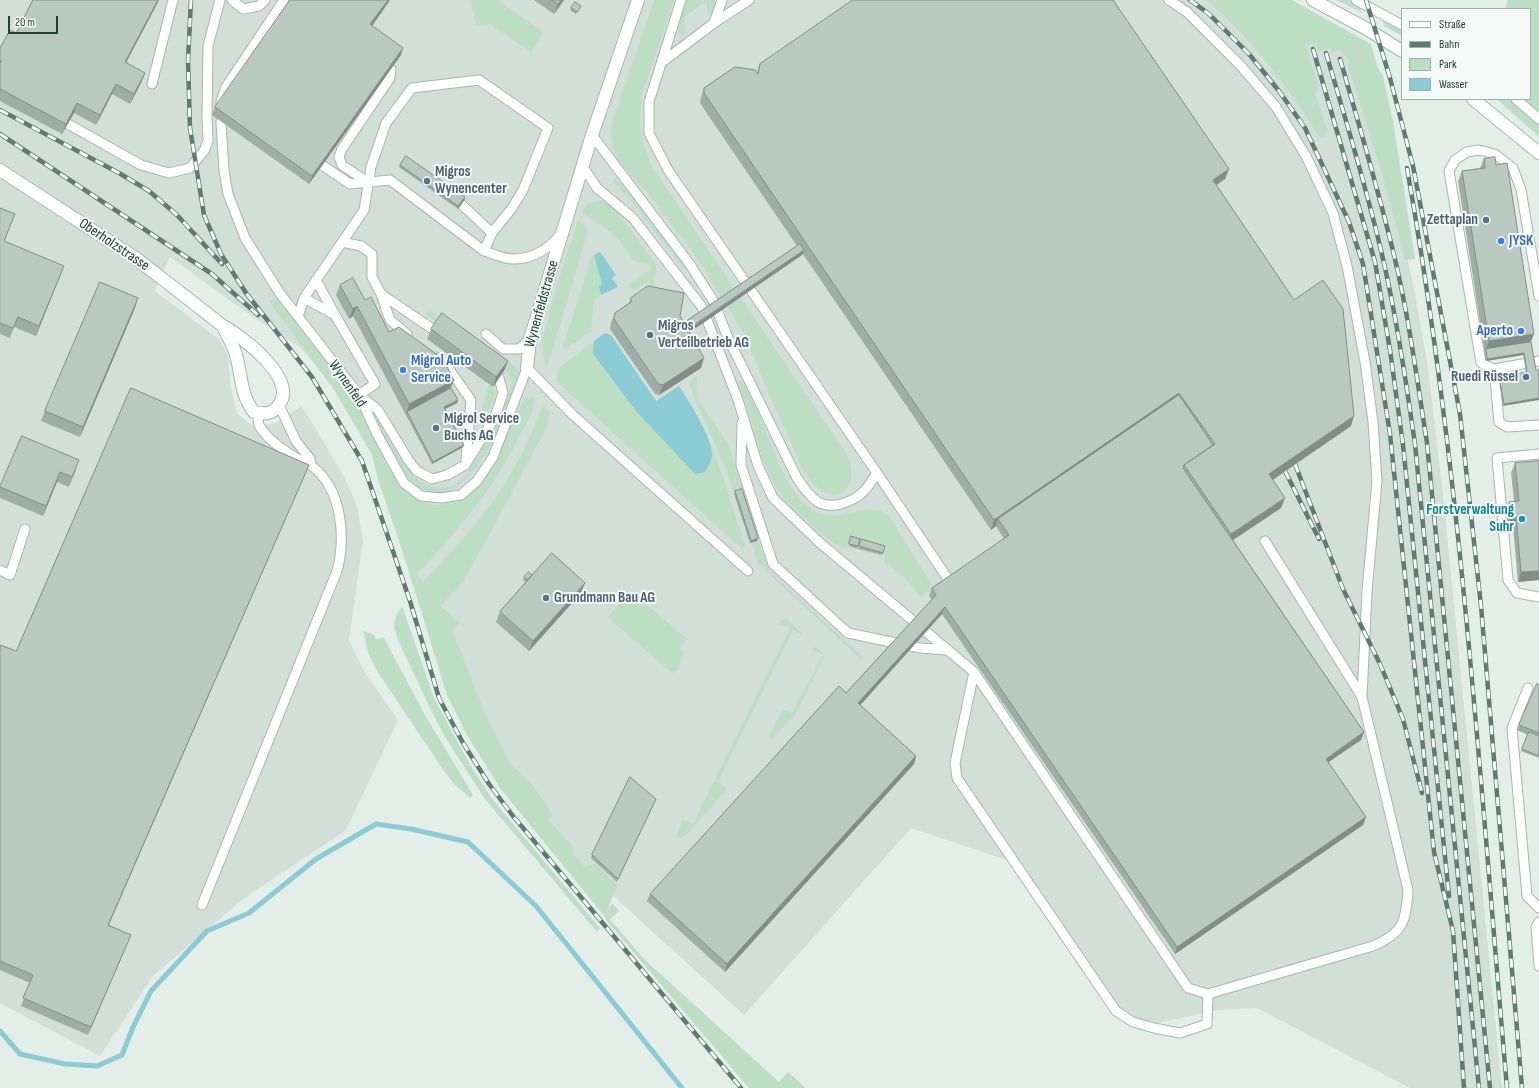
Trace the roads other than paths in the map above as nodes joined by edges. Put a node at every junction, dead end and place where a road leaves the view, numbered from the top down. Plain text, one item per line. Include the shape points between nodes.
1 (173, 0) edge
2 (220, 0) edge
3 (232, 0) edge
4 (265, 0) edge
5 (638, 0) edge
6 (681, 0) edge
7 (722, 0) edge
8 (749, 0) edge
9 (1169, 0) edge
10 (1313, 0) edge
11 (1356, 0) edge
12 (287, 1) edge
13 (714, 23) junction
14 (1401, 24) edge
15 (1401, 50) edge
16 (662, 64) junction
17 (391, 69) edge
18 (152, 84) dead end
19 (1474, 100) edge
20 (1517, 100) edge
21 (222, 102) edge
22 (1539, 119) edge
23 (221, 122) edge
24 (68, 124) edge
25 (592, 135) junction
26 (1539, 153) edge
27 (322, 166) edge
28 (583, 167) junction
29 (0, 170) edge
30 (369, 183) junction
31 (461, 204) edge
32 (565, 228) junction
33 (492, 233) junction
34 (342, 242) junction
35 (484, 251) junction
36 (694, 271) junction
37 (682, 279) junction
38 (316, 280) junction
39 (381, 294) junction
40 (1539, 296) edge
41 (304, 298) junction
42 (335, 315) junction
43 (298, 317) junction
44 (223, 326) junction
45 (434, 330) edge
46 (486, 334) dead end
47 (530, 339) junction
48 (414, 340) edge
49 (433, 355) edge
50 (1539, 361) edge
51 (743, 366) junction
52 (527, 368) junction
53 (1494, 369) junction
54 (727, 372) junction
55 (499, 378) edge
56 (359, 395) junction
57 (279, 405) junction
58 (258, 413) junction
59 (743, 416) junction
60 (1539, 425) edge
61 (1539, 454) edge
62 (311, 465) junction
63 (465, 465) junction
64 (877, 473) junction
65 (25, 529) dead end
66 (1265, 541) dead end
67 (0, 570) edge
68 (748, 571) dead end
69 (948, 579) edge
70 (1539, 597) edge
71 (947, 650) junction
72 (974, 672) junction
73 (1528, 688) dead end
74 (1362, 697) junction
75 (202, 905) dead end
76 (1539, 908) edge
77 (1539, 922) edge
78 (1539, 966) edge
79 (1208, 994) junction

1 - 18 lane
2 - 24 lane via 208,46 208,141 204,152 190,168 169,173 141,165
3 - 4 lane via 243,8 259,6
5 - 25 street, Wynenfeldstrasse
6 - 16 lane
7 - 13 lane
8 - 13 lane
9 - 74 lane via 1187,12 1240,64 1276,107 1306,156 1333,213 1356,309 1373,422 1377,481 1367,591
10 - 15 street
11 - 14 lane
12 - 21 lane via 236,71 226,87
13 - 16 lane
16 - 64 lane via 649,102 649,133 668,170
17 - 30 lane via 390,78 339,157 342,165
19 - 26 street
20 - 22 lane
23 - 43 lane, Wynenfeld via 228,194 245,238
25 - 28 street, Wynenfeldstrasse
25 - 36 lane
27 - 30 lane via 350,184
28 - 32 street, Wynenfeldstrasse
28 - 37 lane via 597,188 633,218
29 - 44 street, Oberholzstrasse via 136,259
30 - 33 lane via 371,167 386,123 412,88 479,80 548,128 523,190
30 - 34 lane via 364,210
30 - 35 lane via 390,180
31 - 33 lane
32 - 35 lane via 552,245 528,257 514,260
32 - 47 street, Wynenfeldstrasse
33 - 35 lane
34 - 38 lane
34 - 39 lane via 361,246 372,254 372,277
36 - 37 lane
36 - 51 lane via 714,302 728,338
37 - 54 lane via 702,307
38 - 41 lane
38 - 42 lane
39 - 45 lane
39 - 48 lane via 390,320
40 - 53 lane via 1521,190 1513,168 1495,154 1479,150 1467,152 1455,160 1449,171 1481,363
41 - 42 lane
41 - 43 lane
42 - 56 lane via 374,384
43 - 56 lane, Wynenfeld
44 - 57 street, Oberholzstrasse via 239,334 272,368 281,382 283,394
44 - 58 street, Oberholzstrasse via 236,355 247,403
46 - 47 lane via 503,349 519,349
47 - 52 street, Wynenfeldstrasse
49 - 63 lane via 446,365 471,400
50 - 53 lane
51 - 54 lane
51 - 64 lane via 797,478 806,492 819,503 837,505 851,501 863,493
52 - 56 lane, Wynenfeld via 493,457 477,481 461,495 441,498 421,496 404,482
52 - 68 lane, Wynenfeldstrasse via 573,415
53 - 60 lane via 1499,422 1507,427
54 - 59 lane
55 - 63 lane via 503,393 495,417
56 - 63 lane via 378,410 417,471 432,479 448,475
57 - 58 street via 272,412
57 - 62 lane
58 - 62 lane via 259,426 275,443
59 - 71 lane via 758,466 773,498 819,542
59 - 71 lane via 741,465 773,564 848,633 920,648
61 - 70 lane via 1497,458 1508,580 1517,594
62 - 75 lane via 322,475 336,504 342,526 341,558
64 - 69 lane
65 - 67 lane via 10,575
66 - 74 lane
71 - 72 lane
72 - 79 lane via 1188,988
72 - 79 lane via 955,763 957,778 1116,1011 1133,1022 1180,1033 1207,1024
73 - 76 lane via 1512,728 1527,896
74 - 79 lane via 1408,890 1403,923 1390,939 1373,946
77 - 78 lane via 1536,927

